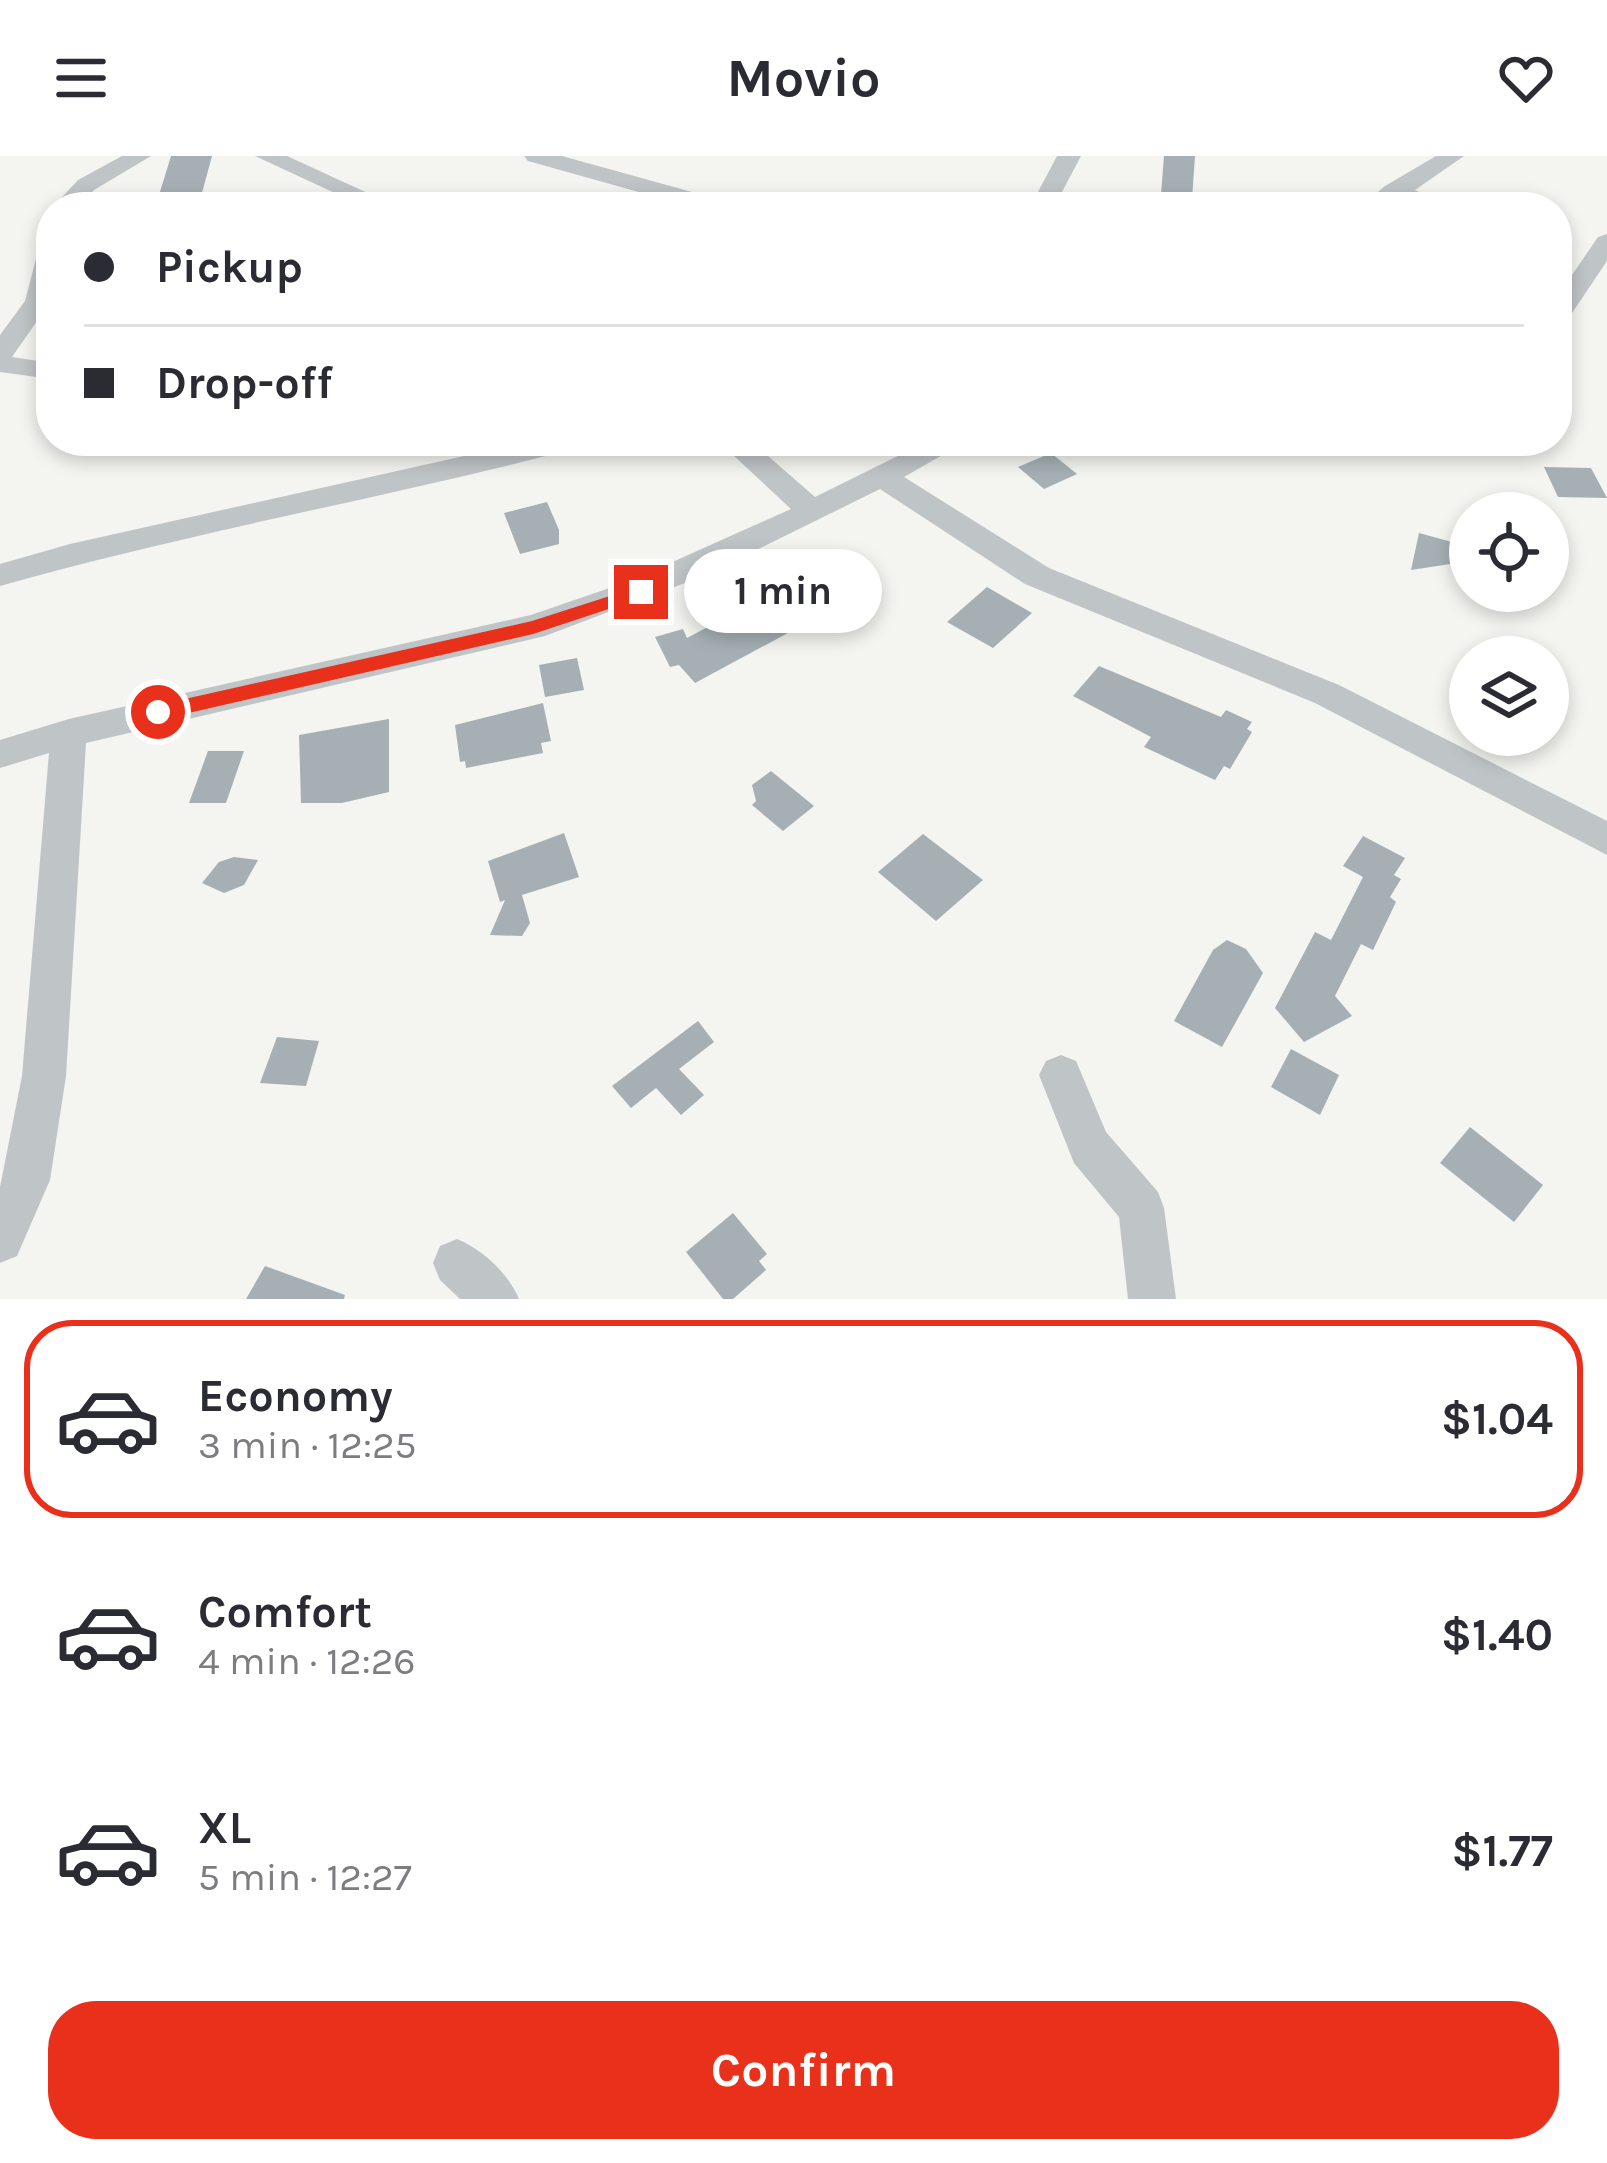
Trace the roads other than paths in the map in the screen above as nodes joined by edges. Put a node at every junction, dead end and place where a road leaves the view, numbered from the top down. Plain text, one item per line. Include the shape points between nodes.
1 (139, 156) edge
2 (267, 156) edge
3 (536, 156) edge
4 (1070, 156) edge
5 (1452, 156) edge
6 (1394, 191) joint
7 (79, 192) edge
8 (351, 192) edge
9 (665, 192) edge
10 (1050, 192) edge
11 (1397, 192) edge
12 (1595, 254) edge
13 (1572, 292) edge
14 (36, 304) edge
15 (0, 354) edge
16 (0, 364) edge
17 (36, 369) edge
18 (490, 456) edge
19 (750, 456) edge
20 (922, 456) edge
21 (881, 476) junction
22 (811, 510) junction
23 (0, 575) edge
24 (69, 733) junction
25 (0, 754) edge
26 (1607, 838) edge
27 (1061, 1075) dead end
28 (0, 1239) edge
29 (457, 1263) dead end
30 (495, 1299) edge
31 (1152, 1299) edge

1 - 7 street
2 - 8 street
3 - 9 street
4 - 10 street
5 - 6 street
6 - 11 street
12 - 13 street
14 - 15 street
16 - 17 street
18 - 23 street
19 - 22 street
20 - 21 street
21 - 22 street
21 - 26 street via 1036,576 1327,694
22 - 24 street via 608,605
24 - 25 street
24 - 28 street via 44,1076 27,1180
27 - 31 street via 1090,1148 1141,1208
29 - 30 street

